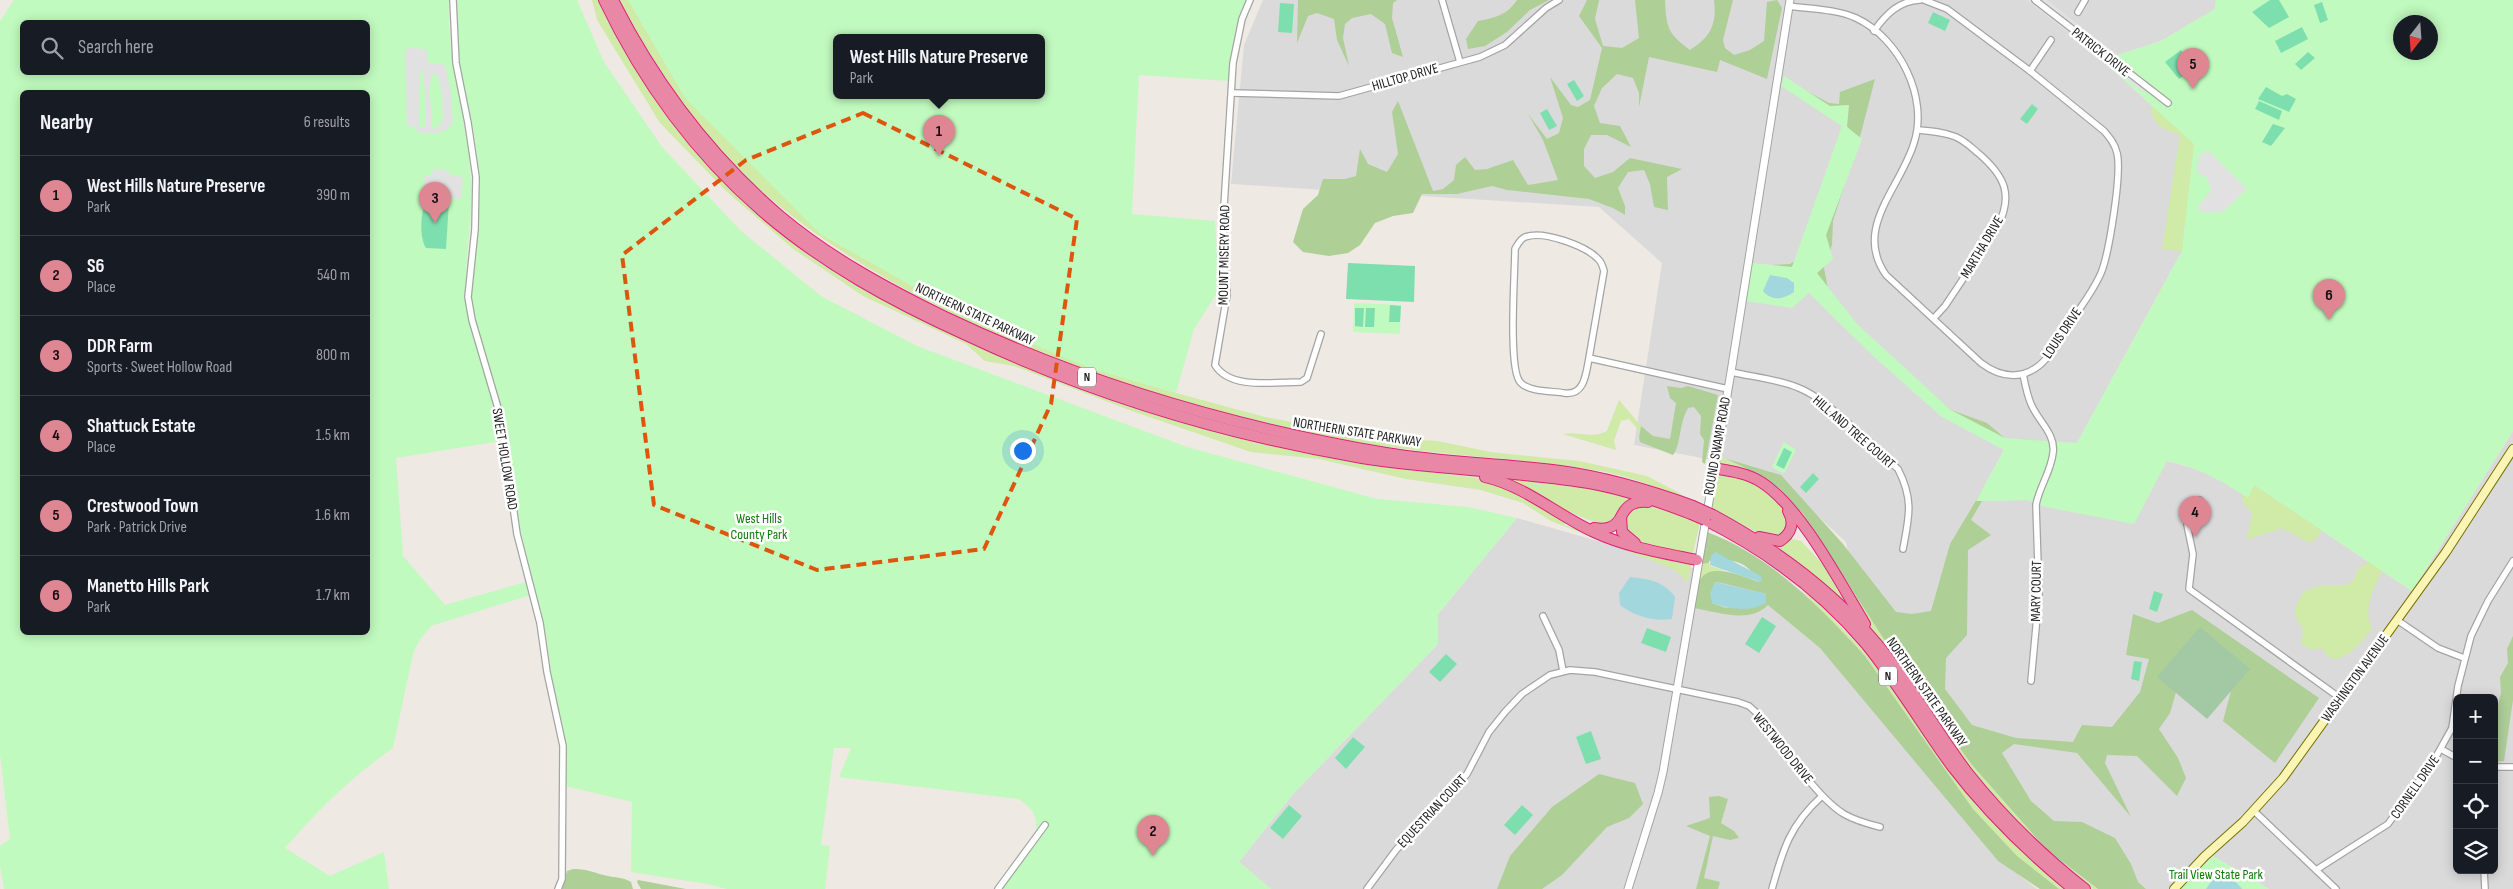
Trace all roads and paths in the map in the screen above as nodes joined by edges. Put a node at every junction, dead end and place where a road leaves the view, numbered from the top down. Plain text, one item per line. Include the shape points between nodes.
1 (453, 0) edge
2 (604, 0) edge
3 (613, 0) edge
4 (1250, 0) edge
5 (1442, 0) edge
6 (1559, 0) edge
7 (1920, 0) edge
8 (1924, 0) edge
9 (2035, 0) edge
10 (2085, 0) edge
11 (1789, 3) edge
12 (2078, 12) dead end
13 (1874, 31) junction
14 (2051, 40) dead end
15 (1460, 62) junction
16 (2030, 71) junction
17 (1232, 93) junction
18 (2168, 104) dead end
19 (1918, 130) junction
20 (1934, 318) junction
21 (1321, 334) dead end
22 (1589, 358) junction
23 (1730, 372) junction
24 (2023, 374) junction
25 (1728, 389) junction
26 (2513, 449) edge
27 (1430, 467) junction
28 (1714, 468) junction
29 (2200, 500) dead end
30 (1679, 509) junction
31 (1692, 510) junction
32 (1620, 517) junction
33 (1714, 520) junction
34 (1579, 524) junction
35 (1742, 530) junction
36 (1647, 548) junction
37 (1903, 549) dead end
38 (1697, 560) junction
39 (2513, 561) edge
40 (1544, 616) dead end
41 (2398, 620) junction
42 (1879, 646) junction
43 (2464, 658) junction
44 (1563, 671) junction
45 (2031, 681) dead end
46 (1677, 689) junction
47 (2340, 698) junction
48 (2441, 750) junction
49 (2453, 756) edge
50 (2498, 767) edge
51 (2513, 767) edge
52 (1822, 796) junction
53 (2254, 811) junction
54 (1045, 824) dead end
55 (1880, 827) dead end
56 (2316, 870) junction
57 (2484, 874) edge
58 (558, 889) edge
59 (998, 889) edge
60 (1367, 889) edge
61 (1628, 889) edge
62 (1772, 889) edge
63 (2073, 889) edge
64 (2085, 889) edge
65 (2174, 889) edge
66 (2336, 889) edge
67 (2485, 889) edge

1 - 58 street, SWEET HOLLOW ROAD via 456,63 476,177 468,297 500,414 517,534 540,623 562,746 562,879
2 - 27 highway, NORTHERN STATE PARKWAY / N via 652,85 714,164 792,235 862,283 981,343 1130,400 1288,443
3 - 31 highway, NORTHERN STATE PARKWAY / N via 657,78 685,117 748,187 782,218 848,265 975,331 1130,392 1250,426 1391,454 1558,470 1596,477 1659,493
4 - 17 street, MOUNT MISERY ROAD via 1236,44
5 - 15 street
6 - 15 street, HILLTOP DRIVE via 1504,45 1480,57
7 - 13 street via 1912,0 1892,10
8 - 16 street, LOUIS DRIVE via 1946,9
9 - 18 street, PATRICK DRIVE
10 - 12 street, PATRICK DRIVE
11 - 13 street via 1843,14 1865,23
11 - 23 street, ROUND SWAMP ROAD
13 - 19 street via 1896,52 1906,68 1917,101
14 - 16 street, PATRICK DRIVE
15 - 17 street, HILLTOP DRIVE via 1339,96
16 - 24 street, LOUIS DRIVE via 2104,131 2117,152 2120,171 2101,272 2051,353
17 - 21 street, MOUNT MISERY ROAD via 1223,222 1227,295 1215,365 1220,373 1241,381 1301,382 1307,378
19 - 20 street via 1909,157 1875,226 1874,251 1886,276
19 - 20 street, MARTHA DRIVE via 1944,133 1966,143 1991,164 2001,176 2005,188 2003,216 1997,228
20 - 24 street via 1994,372
22 - 22 street via 1585,380 1578,390 1568,394 1526,388 1519,382 1515,369 1516,249 1526,237 1559,238 1600,261 1604,272
22 - 25 street
23 - 25 street, ROUND SWAMP ROAD
23 - 37 street, HILL AND TREE COURT via 1785,383 1808,393 1823,402 1898,469 1910,503
24 - 45 street, MARY COURT via 2031,405 2051,438 2054,451 2036,502 2039,596
25 - 28 street, ROUND SWAMP ROAD
26 - 41 main road, WASHINGTON AVENUE
27 - 30 highway, NORTHERN STATE PARKWAY / N via 1594,484
27 - 34 highway via 1510,484
28 - 35 highway via 1760,484 1782,502 1791,516 1791,532 1780,541 1770,541
28 - 38 street, ROUND SWAMP ROAD
28 - 42 highway via 1748,476 1784,501
29 - 47 street via 2188,525 2193,554 2189,589
30 - 31 highway, NORTHERN STATE PARKWAY / N
30 - 32 highway via 1639,502 1627,507
31 - 33 highway, NORTHERN STATE PARKWAY / N, bridge
32 - 34 highway via 1616,524 1605,530
32 - 36 highway via 1624,535 1631,542
33 - 35 highway, NORTHERN STATE PARKWAY / N
33 - 63 highway, NORTHERN STATE PARKWAY / N via 1774,560 1837,613 1866,644 1952,766 1992,813 2034,857
34 - 36 highway via 1611,539
35 - 42 highway, NORTHERN STATE PARKWAY / N via 1823,588
36 - 38 highway
38 - 46 street, ROUND SWAMP ROAD
39 - 43 street, CORNELL DRIVE via 2488,601
40 - 44 street via 1559,650
41 - 43 street via 2438,648
41 - 47 main road, WASHINGTON AVENUE
42 - 64 highway, NORTHERN STATE PARKWAY / N via 1968,773 2017,828
43 - 48 street, CORNELL DRIVE via 2452,728
44 - 46 street, EQUESTRIAN COURT via 1595,672
44 - 60 street, EQUESTRIAN COURT via 1536,683 1505,712 1489,732 1467,774 1396,850
46 - 52 street, WESTWOOD DRIVE via 1749,706
46 - 61 street, ROUND SWAMP ROAD via 1658,793
47 - 53 main road, WASHINGTON AVENUE via 2283,778
48 - 49 street
48 - 56 street, CORNELL DRIVE via 2388,824
50 - 51 street
52 - 55 street, WESTWOOD DRIVE via 1843,814
52 - 62 street via 1794,827 1784,846
53 - 56 street
53 - 65 main road, WASHINGTON AVENUE
54 - 59 street
56 - 66 street
57 - 67 street

